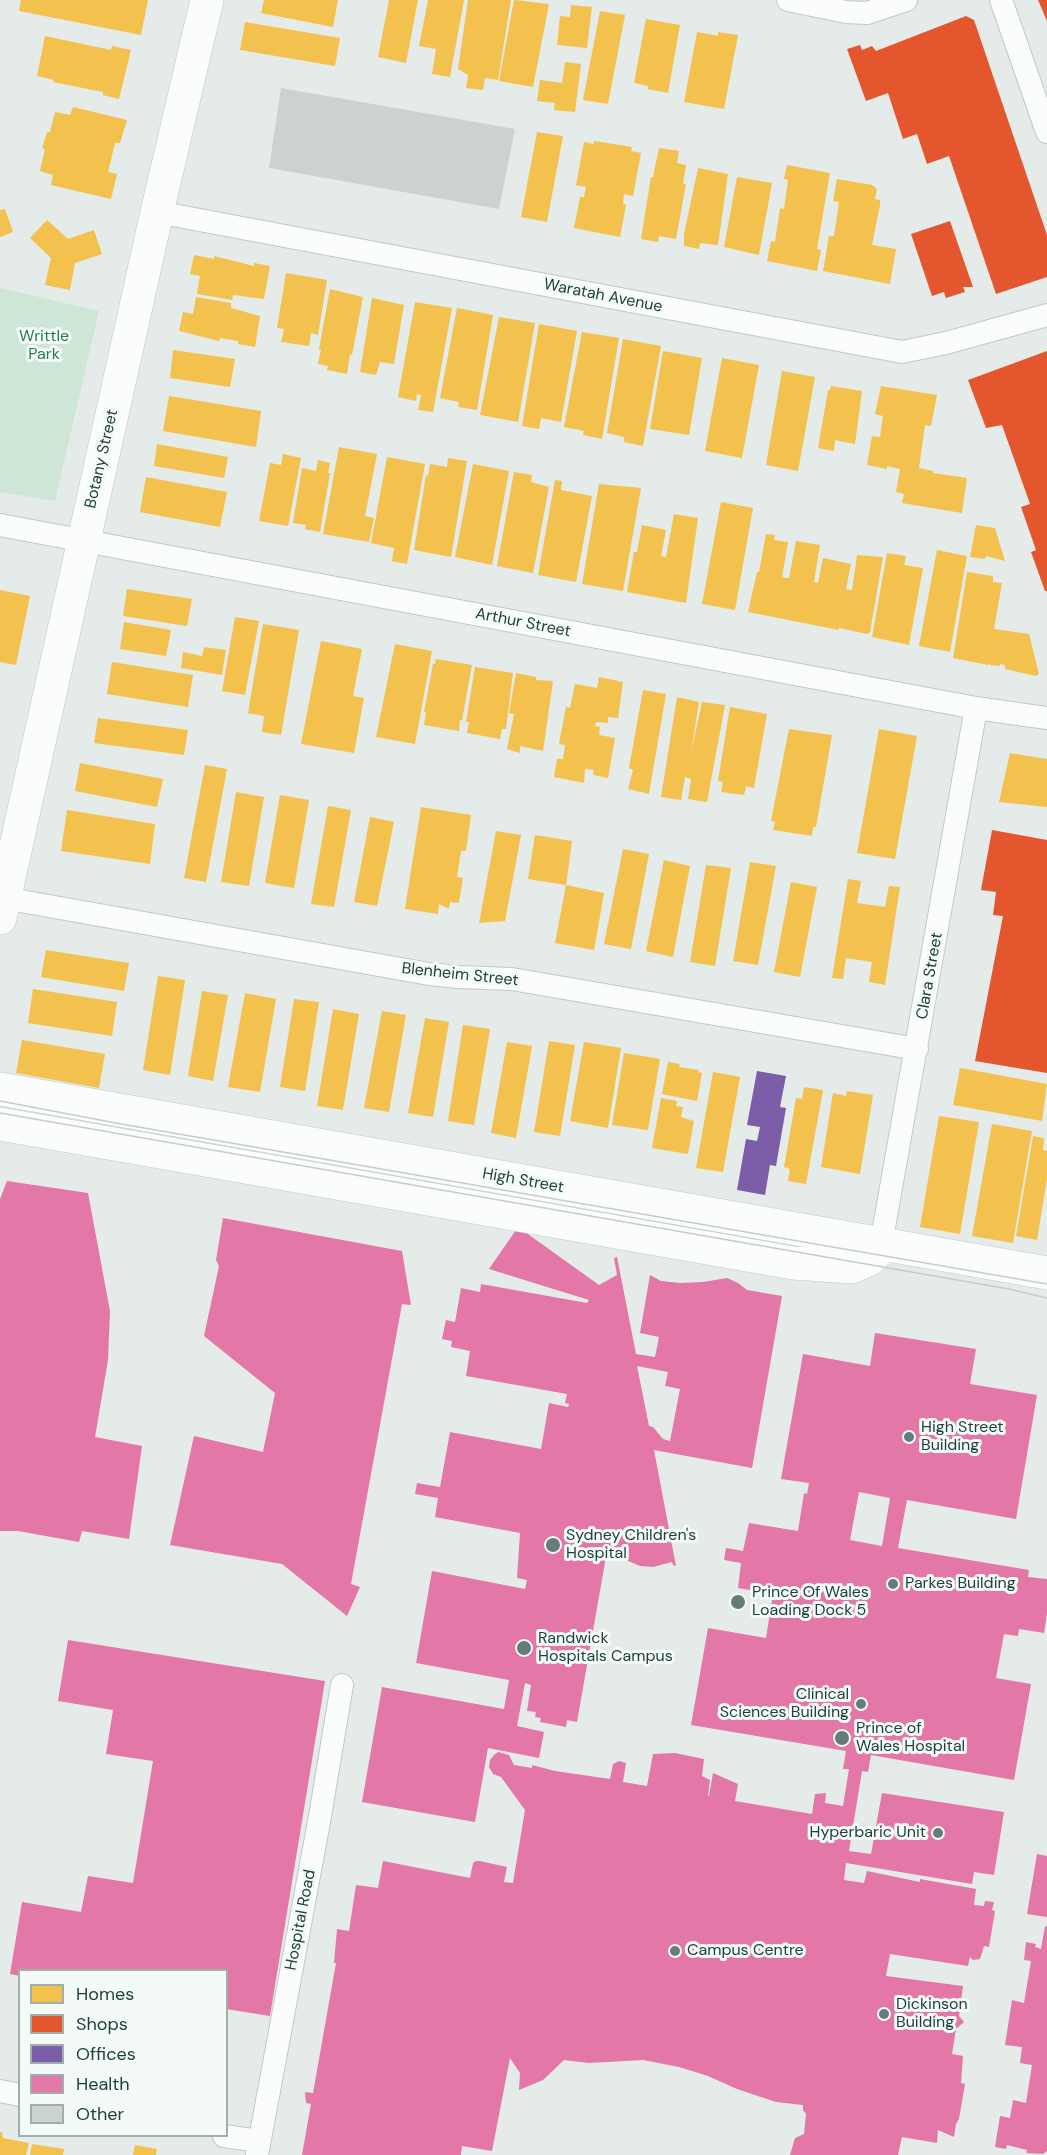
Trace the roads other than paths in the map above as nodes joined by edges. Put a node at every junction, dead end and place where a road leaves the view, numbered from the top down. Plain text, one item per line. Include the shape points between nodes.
1 (207, 0) edge
2 (788, 0) edge
3 (906, 0) edge
4 (1001, 0) edge
5 (1047, 132) edge
6 (157, 212) junction
7 (1047, 315) edge
8 (0, 525) edge
9 (84, 540) junction
10 (976, 708) junction
11 (1047, 718) edge
12 (2, 908) edge
13 (917, 1049) junction
14 (0, 1089) edge
15 (0, 1124) edge
16 (881, 1244) junction
17 (1047, 1273) edge
18 (342, 1685) dead end
19 (0, 2091) edge
20 (18, 2095) edge
21 (227, 2137) edge
22 (258, 2148) edge

1 - 6 street, Botany Street
2 - 3 street via 867,13
4 - 5 street
6 - 7 street, Waratah Avenue via 902,351
6 - 9 street, Botany Street
8 - 9 street, Arthur Street
9 - 10 street, Arthur Street
9 - 12 street, Botany Street
10 - 11 street, Arthur Street
10 - 13 street, Clara Street
12 - 13 street, Blenheim Street via 429,974 512,979
13 - 16 street, Clara Street
14 - 16 street, High Street
15 - 16 street, High Street via 793,1263 855,1266 866,1262
16 - 17 street, High Street
18 - 22 street, Hospital Road
19 - 20 street
21 - 22 street

